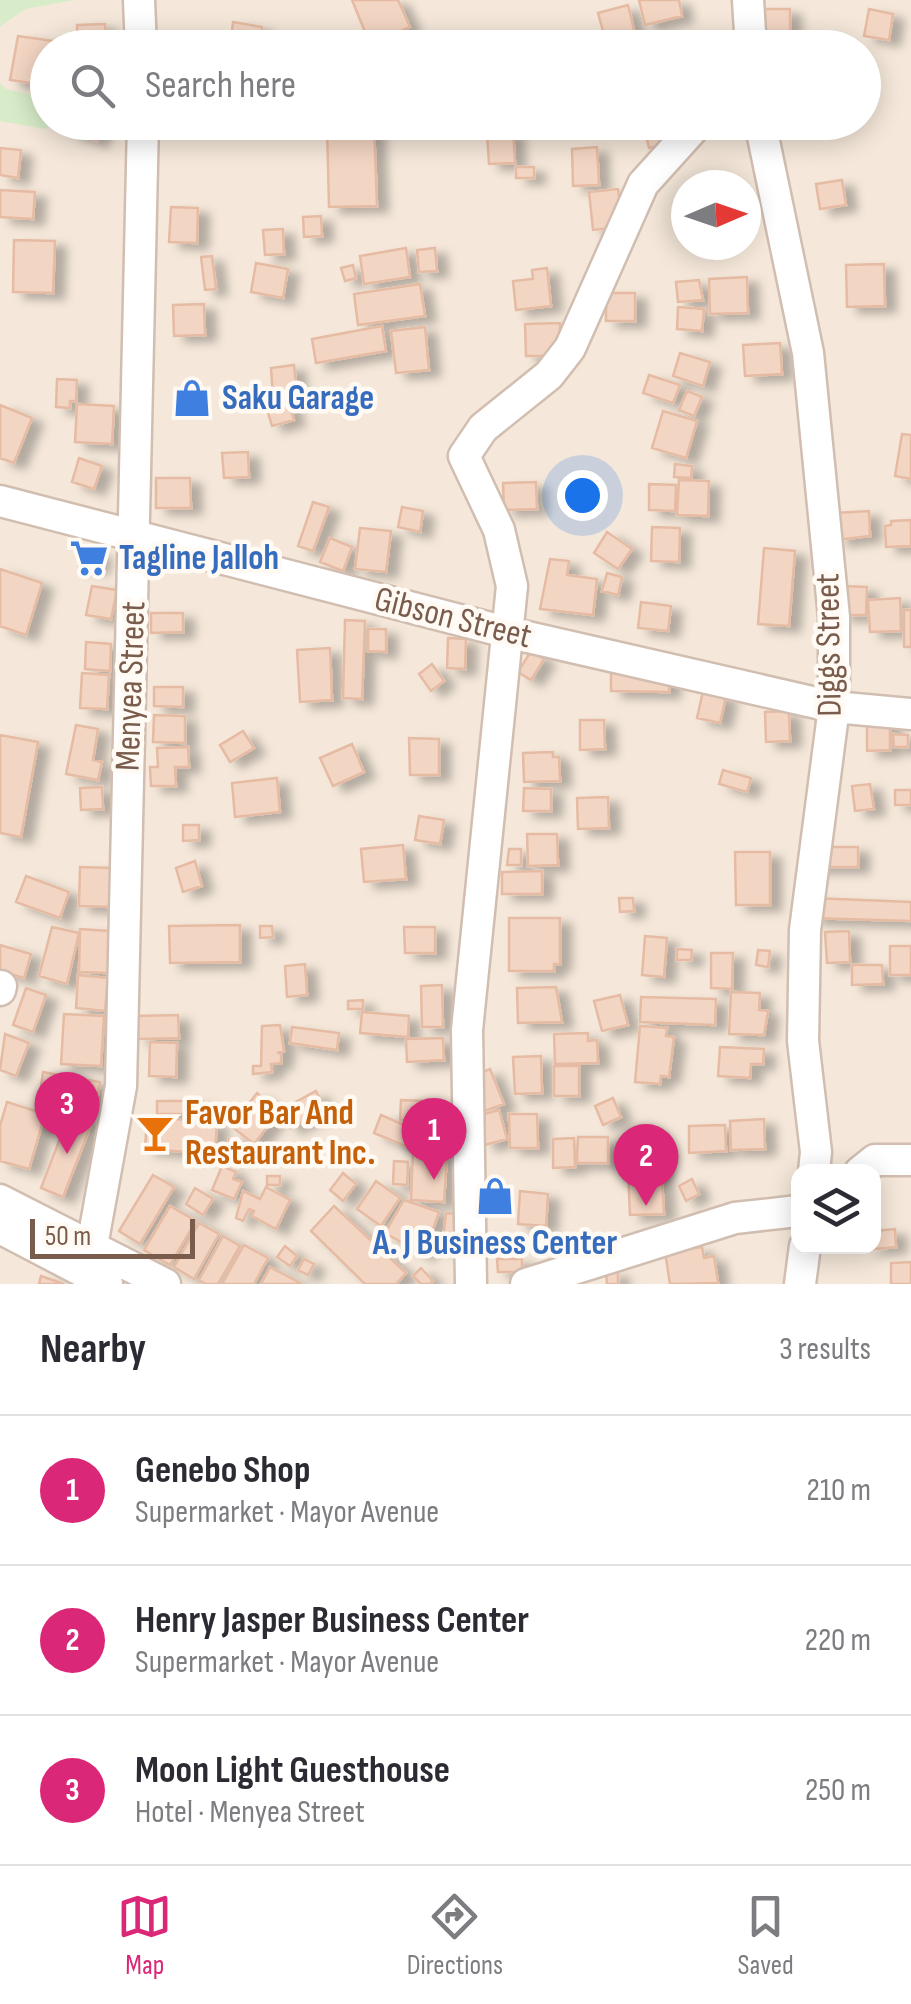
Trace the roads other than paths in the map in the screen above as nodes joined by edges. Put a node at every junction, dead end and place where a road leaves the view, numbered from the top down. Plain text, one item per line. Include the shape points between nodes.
1 (140, 0) edge
2 (748, 0) edge
3 (141, 30) edge
4 (750, 30) edge
5 (143, 140) edge
6 (683, 140) edge
7 (764, 140) edge
8 (0, 501) edge
9 (137, 536) junction
10 (506, 632) junction
11 (834, 706) junction
12 (911, 714) edge
13 (911, 1160) edge
14 (815, 1164) edge
15 (870, 1164) edge
16 (0, 1200) edge
17 (791, 1212) edge
18 (0, 1228) edge
19 (92, 1246) junction
20 (804, 1254) edge
21 (106, 1284) edge
22 (164, 1284) edge
23 (471, 1284) edge
24 (526, 1284) edge
25 (800, 1284) edge

1 - 3 street
2 - 4 street
5 - 9 street, Menyea Street
6 - 10 street via 643,184 570,348 549,374 482,428 464,456 498,530 512,586
7 - 11 street, Diggs Street via 808,353 834,617
8 - 9 street, Gibson Street
9 - 10 street, Gibson Street
9 - 19 street, Menyea Street via 121,1086
10 - 11 street, Gibson Street
10 - 23 street via 466,1030
11 - 12 street, Gibson Street
11 - 14 street, Diggs Street via 805,930 803,1041
13 - 15 street
16 - 19 street
17 - 24 street via 735,1218
18 - 21 street
19 - 22 street
20 - 25 street

